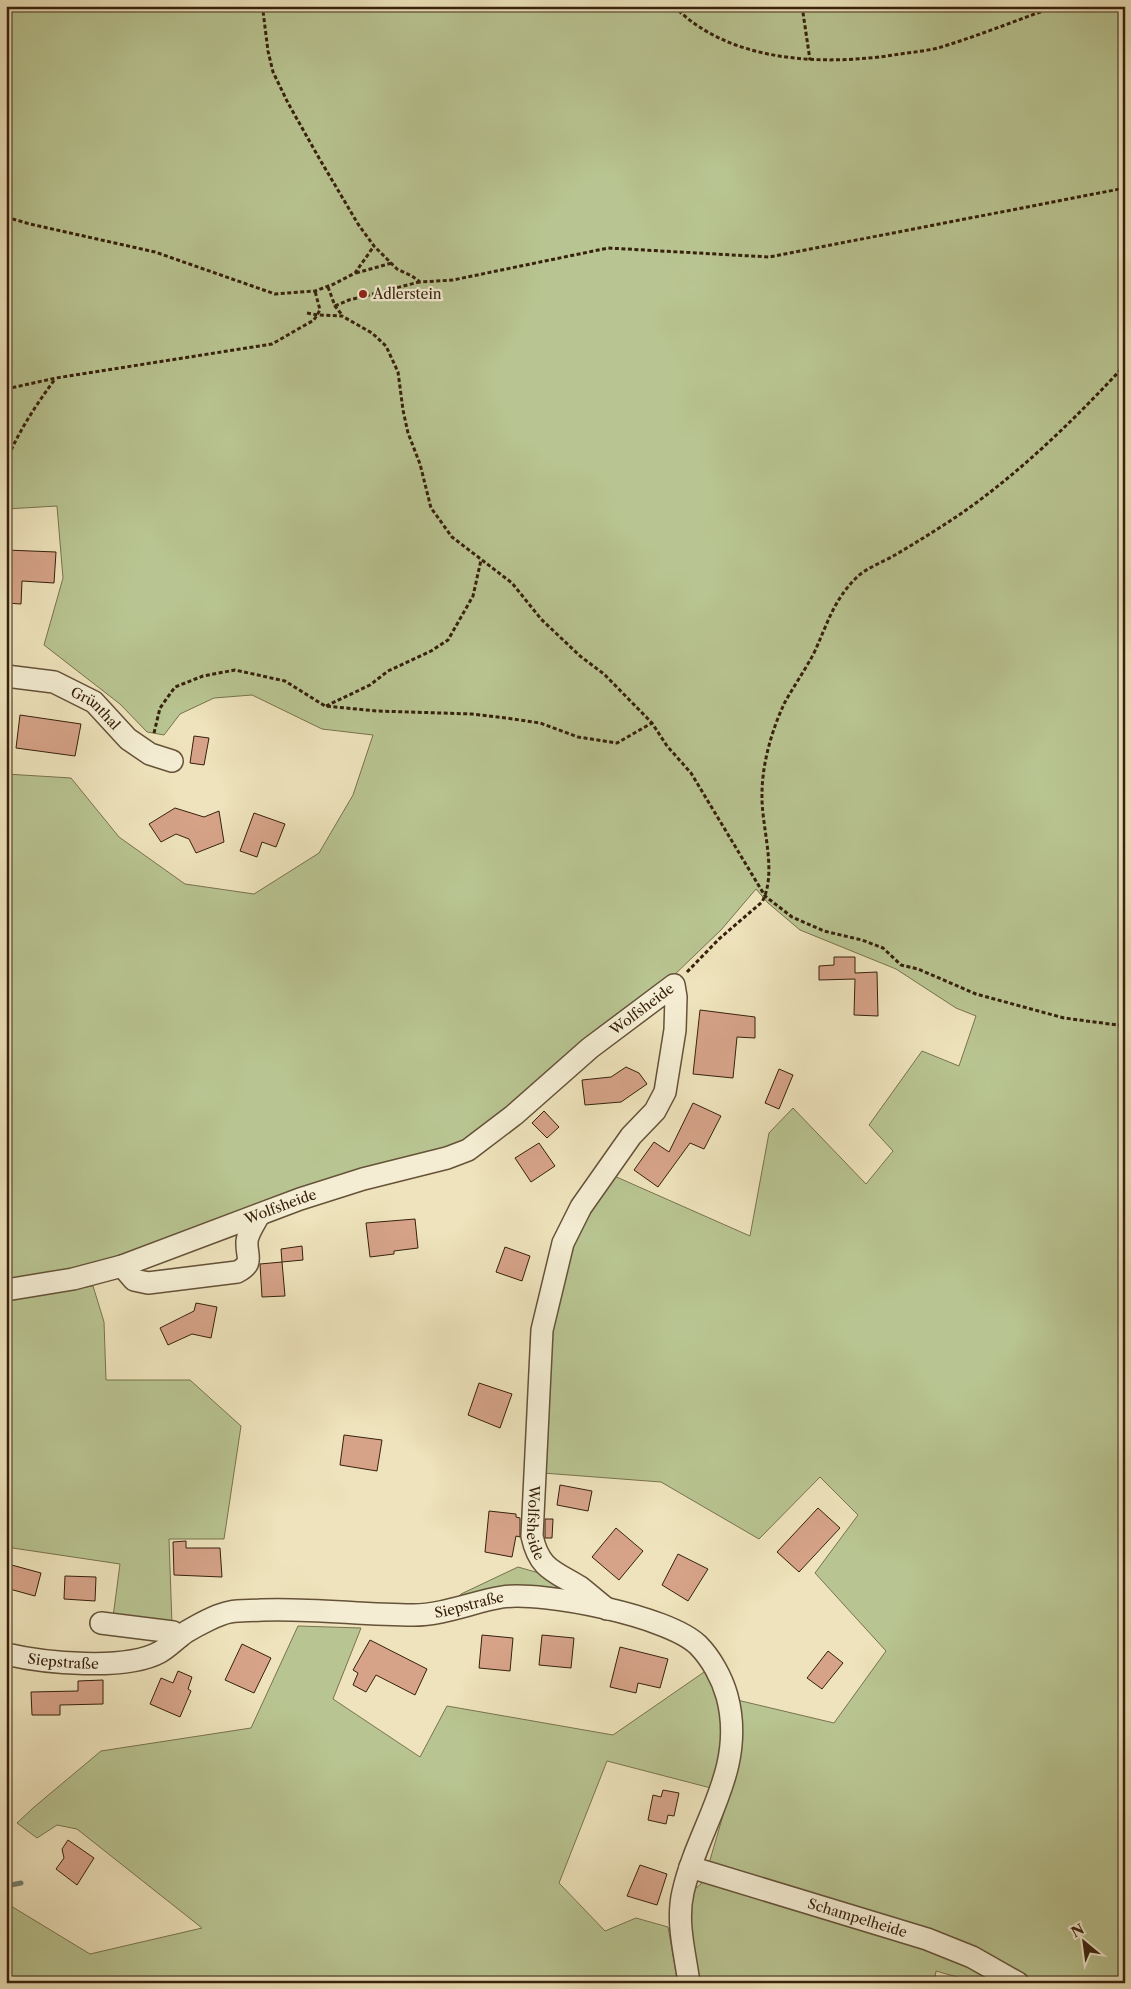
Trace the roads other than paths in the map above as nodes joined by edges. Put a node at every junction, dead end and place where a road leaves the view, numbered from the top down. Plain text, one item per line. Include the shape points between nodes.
1 (6, 676) edge
2 (172, 761) dead end
3 (259, 1215) junction
4 (122, 1266) junction
5 (6, 1290) edge
6 (607, 1609) junction
7 (101, 1623) dead end
8 (178, 1637) junction
9 (6, 1654) edge
10 (690, 1867) junction
11 (690, 1983) edge
12 (1018, 1983) edge

1 - 2 street, Grünthal via 54,682 94,702 128,739 150,754
3 - 4 street, Wolfsheide
3 - 4 street via 247,1241 249,1258 245,1268 237,1272 148,1283 134,1280
3 - 6 street, Wolfsheide via 300,1198 468,1150 514,1115 590,1048 674,985 676,1030 665,1092 581,1207 563,1243 542,1330 532,1536 535,1552 546,1567
4 - 5 street, Wolfsheide via 73,1279
6 - 8 street, Siepstraße via 538,1596 503,1597 455,1610 417,1615 280,1610 228,1612
6 - 10 street, Siepstraße via 659,1623 697,1644 718,1672 727,1694 731,1713 731,1745 724,1782
7 - 8 street via 174,1632
8 - 9 street, Siepstraße via 160,1652 124,1662 83,1663
10 - 11 street, Siepstraße via 682,1894 680,1924
10 - 12 street, Schampelheide via 927,1939 972,1957

